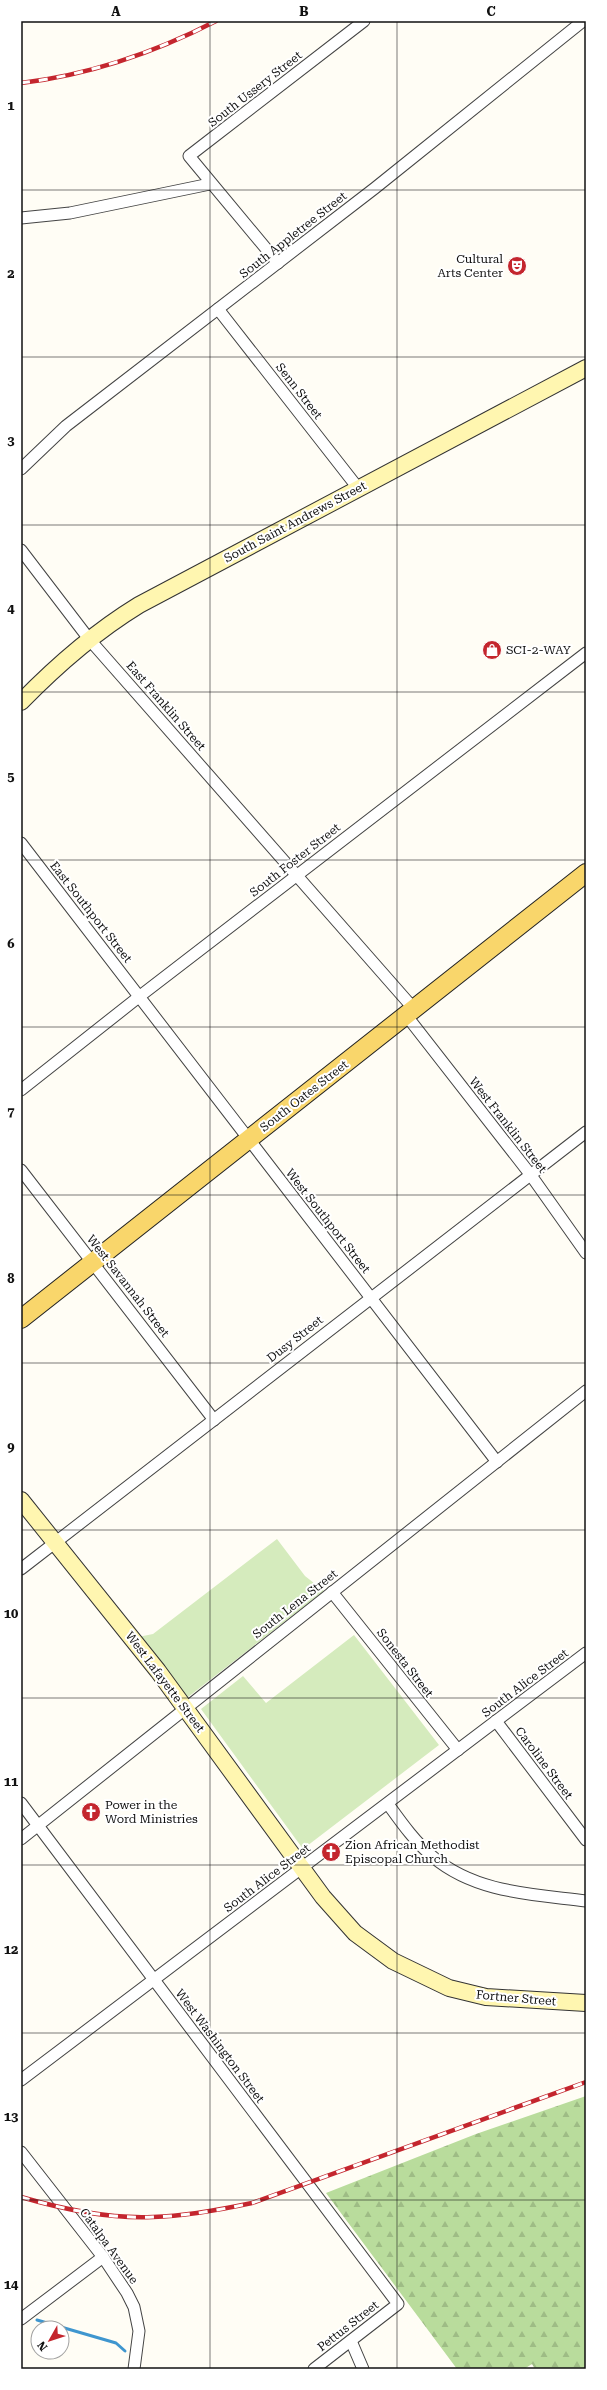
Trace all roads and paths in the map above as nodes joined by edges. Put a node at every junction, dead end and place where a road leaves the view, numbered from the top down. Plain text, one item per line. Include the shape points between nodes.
1 (364, 21) edge
2 (583, 21) edge
3 (210, 184) junction
4 (21, 218) edge
5 (278, 263) junction
6 (218, 309) junction
7 (586, 368) edge
8 (21, 469) edge
9 (358, 488) junction
10 (21, 550) edge
11 (89, 639) junction
12 (586, 653) edge
13 (21, 702) edge
14 (21, 844) edge
15 (586, 873) edge
16 (297, 875) junction
17 (140, 996) junction
18 (410, 1012) junction
19 (21, 1090) edge
20 (586, 1132) edge
21 (248, 1140) junction
22 (21, 1170) edge
23 (530, 1174) junction
24 (586, 1253) edge
25 (93, 1263) junction
26 (370, 1298) junction
27 (21, 1319) edge
28 (586, 1391) edge
29 (214, 1420) junction
30 (497, 1462) junction
31 (21, 1500) edge
32 (56, 1542) junction
33 (21, 1569) edge
34 (332, 1592) junction
35 (586, 1653) edge
36 (186, 1707) junction
37 (496, 1721) junction
38 (458, 1750) junction
39 (21, 1803) edge
40 (388, 1804) junction
41 (38, 1825) junction
42 (21, 1839) edge
43 (586, 1840) edge
44 (302, 1868) junction
45 (586, 1901) edge
46 (155, 1980) junction
47 (586, 2003) edge
48 (21, 2080) edge
49 (21, 2152) edge
50 (103, 2257) junction
51 (398, 2304) joint
52 (21, 2319) edge
53 (351, 2341) junction
54 (134, 2369) edge
55 (314, 2369) edge
56 (363, 2369) edge

1 - 3 street, South Ussery Street via 189,156
2 - 5 street, South Appletree Street
3 - 4 street via 70,212
3 - 5 street, South Ussery Street via 226,198
5 - 6 street, South Appletree Street
6 - 8 street, South Appletree Street via 66,426
6 - 9 street, Senn Street
7 - 9 street, South Saint Andrews Street
9 - 11 street, South Saint Andrews Street via 167,589
10 - 11 street, East Franklin Street
11 - 13 street, South Saint Andrews Street via 47,675
11 - 16 street, East Franklin Street
12 - 16 street, South Foster Street
14 - 17 street, East Southport Street
15 - 18 main road, South Oates Street
16 - 17 street, South Foster Street
16 - 18 street, West Franklin Street
17 - 19 street, South Foster Street
17 - 21 street, West Southport Street
18 - 21 main road, South Oates Street
18 - 23 street, West Franklin Street
20 - 23 street, Dusy Street
21 - 25 main road, South Oates Street
21 - 26 street, West Southport Street
22 - 25 street, West Savannah Street
23 - 24 street, West Franklin Street
23 - 26 street, Dusy Street
25 - 27 main road, South Oates Street
25 - 29 street, West Savannah Street
26 - 29 street, Dusy Street
26 - 30 street, West Southport Street
28 - 30 street, South Lena Street
29 - 32 street, Dusy Street
30 - 34 street, South Lena Street
31 - 32 street, West Lafayette Street
32 - 33 street, Dusy Street
32 - 36 street, West Lafayette Street
34 - 36 street, South Lena Street
34 - 38 street, Sonesta Street
35 - 37 street, South Alice Street
36 - 41 street, South Lena Street
36 - 44 street, West Lafayette Street
37 - 38 street, South Alice Street
37 - 43 street, Caroline Street
38 - 40 street, South Alice Street
39 - 41 street, West Washington Street
40 - 44 street, South Alice Street
40 - 45 street via 416,1841 454,1872 508,1892
41 - 42 street, South Lena Street
41 - 46 street, West Washington Street
44 - 46 street, South Alice Street
44 - 47 street, Fortner Street via 355,1933 373,1948 410,1971 449,1988 486,1997
46 - 48 street, South Alice Street
46 - 51 street, West Washington Street
49 - 50 street, Catalpa Avenue
50 - 52 street
50 - 54 street, Catalpa Avenue via 134,2307 139,2340
51 - 53 street, Pettus Street
53 - 55 street, Pettus Street
53 - 56 street

